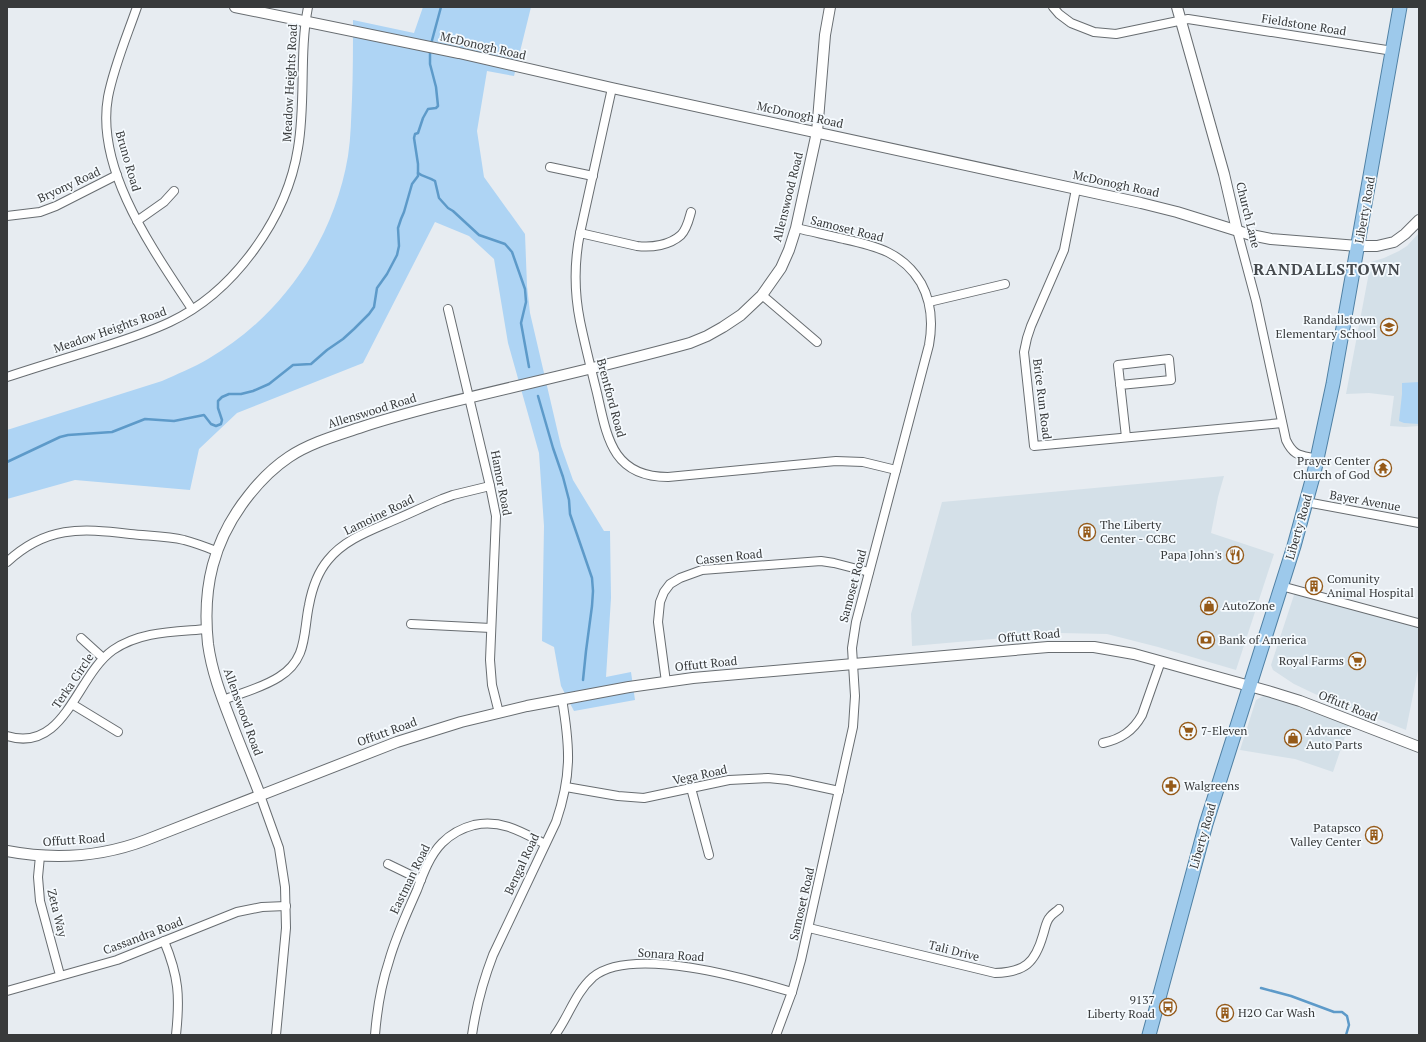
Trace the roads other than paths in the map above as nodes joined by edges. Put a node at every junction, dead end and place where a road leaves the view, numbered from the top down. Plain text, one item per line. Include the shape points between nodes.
1 (137, 7) edge
2 (235, 7) edge
3 (308, 7) edge
4 (830, 7) edge
5 (1053, 7) edge
6 (1178, 7) edge
7 (1400, 7) edge
8 (1181, 20) junction
9 (306, 22) junction
10 (1393, 51) junction
11 (612, 88) junction
12 (817, 132) junction
13 (550, 167) dead end
14 (117, 175) junction
15 (593, 176) junction
16 (1076, 189) junction
17 (174, 191) dead end
18 (691, 212) dead end
19 (7, 216) edge
20 (1419, 220) edge
21 (137, 221) junction
22 (796, 228) junction
23 (1237, 230) junction
24 (580, 233) junction
25 (1358, 246) junction
26 (1005, 284) dead end
27 (762, 295) junction
28 (929, 302) junction
29 (192, 309) junction
30 (448, 309) dead end
31 (817, 342) dead end
32 (591, 368) junction
33 (7, 377) edge
34 (1120, 385) junction
35 (469, 397) junction
36 (1282, 423) junction
37 (1126, 437) junction
38 (1317, 459) junction
39 (896, 470) junction
40 (490, 486) junction
41 (1306, 502) junction
42 (1419, 523) edge
43 (216, 550) junction
44 (7, 562) edge
45 (869, 572) junction
46 (1281, 586) junction
47 (1418, 623) dead end
48 (411, 624) dead end
49 (491, 628) junction
50 (207, 629) junction
51 (81, 638) dead end
52 (103, 658) junction
53 (1161, 661) junction
54 (853, 664) junction
55 (666, 682) junction
56 (1249, 686) junction
57 (562, 699) junction
58 (223, 700) junction
59 (72, 704) junction
60 (498, 713) junction
61 (118, 732) dead end
62 (7, 736) edge
63 (1103, 743) dead end
64 (1419, 747) edge
65 (566, 787) junction
66 (691, 788) junction
67 (839, 791) junction
68 (260, 795) junction
69 (545, 844) junction
70 (7, 851) edge
71 (709, 855) dead end
72 (40, 856) junction
73 (388, 864) dead end
74 (421, 880) junction
75 (286, 906) junction
76 (1059, 909) dead end
77 (809, 928) junction
78 (164, 941) junction
79 (60, 975) junction
80 (7, 991) edge
81 (792, 992) junction
82 (176, 1035) edge
83 (276, 1035) edge
84 (375, 1035) edge
85 (472, 1035) edge
86 (555, 1035) edge
87 (776, 1035) edge
88 (1149, 1035) edge

1 - 14 street, Bruno Road via 108,97 107,132
2 - 9 street, McDonogh Road
3 - 9 street, Meadow Heights Road
4 - 12 street, Allenswood Road
5 - 8 street, Fieldstone Road via 1071,23 1107,34
6 - 8 street, Church Lane
7 - 10 main road, Liberty Road
8 - 10 street, Fieldstone Road via 1188,19
8 - 23 street, Church Lane
9 - 11 street, McDonogh Road via 423,45
9 - 29 street, Meadow Heights Road via 298,149 286,194 271,226 257,246 224,284
10 - 25 main road, Liberty Road
11 - 12 street, McDonogh Road
11 - 15 street, Brentford Road
12 - 16 street, McDonogh Road
12 - 22 street, Allenswood Road
13 - 15 street
14 - 19 street, Bryony Road via 40,212
14 - 21 street, Bruno Road
15 - 24 street, Brentford Road
16 - 23 street, McDonogh Road via 1177,212
16 - 37 street, Brice Run Road via 1064,250 1031,326 1024,352 1034,446
17 - 21 street via 164,202
18 - 24 street via 682,234 656,246 637,246
20 - 25 street, McDonogh Road via 1394,242 1377,246
21 - 29 street, Bruno Road
22 - 27 street, Allenswood Road via 781,268
22 - 28 street, Samoset Road via 868,244 893,254 915,274
23 - 25 street, McDonogh Road via 1281,240
23 - 36 street, Church Lane via 1256,301
24 - 32 street, Brentford Road via 576,254 576,304
25 - 38 main road, Liberty Road
26 - 28 street
27 - 31 street
27 - 32 street, Allenswood Road via 741,315 707,336 690,343
28 - 39 street, Samoset Road via 932,330
29 - 33 street, Meadow Heights Road via 171,322 147,332
30 - 35 street, Hamor Road
32 - 35 street, Allenswood Road
32 - 39 street, Brentford Road via 612,447 621,460 647,475 668,477 836,461 863,462
34 - 34 street via 1118,365 1169,359 1171,380
34 - 37 street
35 - 40 street, Hamor Road
35 - 43 street, Allenswood Road via 335,435 289,457 270,472 239,508
36 - 37 street, Brice Run Road
36 - 38 street, Church Lane via 1286,440 1294,452
38 - 41 main road, Liberty Road
39 - 45 street, Samoset Road
40 - 49 street, Hamor Road via 496,516
40 - 58 street, Lamoine Road via 442,499 363,534 339,549 319,573 309,605 304,642 296,662 271,682
41 - 42 street, Bayer Avenue
41 - 46 main road, Liberty Road
43 - 44 street via 184,540 81,530 45,537 28,545
43 - 50 street, Allenswood Road via 208,594
45 - 54 street, Samoset Road via 853,633
45 - 55 street, Cassen Road via 834,563 808,562 702,570 680,578 670,584 664,592 658,612
46 - 47 street
46 - 56 main road, Liberty Road
48 - 49 street
49 - 60 street, Hamor Road via 490,673
50 - 52 street, Terka Circle via 146,635 123,644
50 - 58 street, Allenswood Road via 216,684
51 - 52 street
52 - 59 street, Terka Circle
53 - 54 street, Offutt Road via 1107,648 1073,646
53 - 56 street, Offutt Road
53 - 63 street via 1138,723 1124,735
54 - 55 street, Offutt Road
54 - 67 street, Samoset Road via 855,712
55 - 57 street, Offutt Road
56 - 64 street, Offutt Road via 1300,701
56 - 88 main road, Liberty Road via 1203,834
57 - 60 street, Offutt Road
57 - 65 street, Bengal Road via 569,747
58 - 68 street, Allenswood Road
59 - 61 street
59 - 62 street, Terka Circle via 61,720 44,734 20,738
60 - 68 street, Offutt Road via 397,742
65 - 66 street, Vega Road via 644,798
65 - 69 street, Bengal Road via 556,822
66 - 67 street, Vega Road via 729,780 768,778
66 - 71 street
67 - 77 street, Samoset Road
68 - 72 street, Offutt Road via 131,846 88,855
68 - 75 street, Allenswood Road via 279,848
69 - 74 street, Eastman Road via 501,824 474,825 451,835 441,844
69 - 85 street, Bengal Road via 485,975 475,1011
70 - 72 street, Offutt Road
72 - 79 street, Zeta Way via 40,902
73 - 74 street
74 - 84 street, Eastman Road via 388,961
75 - 78 street, Cassandra Road via 250,909
75 - 83 street, Allenswood Road
76 - 77 street, Tali Drive via 1049,918 1034,957 1024,968 1009,973 995,974
77 - 81 street, Samoset Road
78 - 79 street, Cassandra Road via 117,960
78 - 82 street via 172,960 178,989
79 - 80 street, Cassandra Road
81 - 86 street, Sonara Road via 712,971 627,964 606,970 585,985
81 - 87 street, Samoset Road

